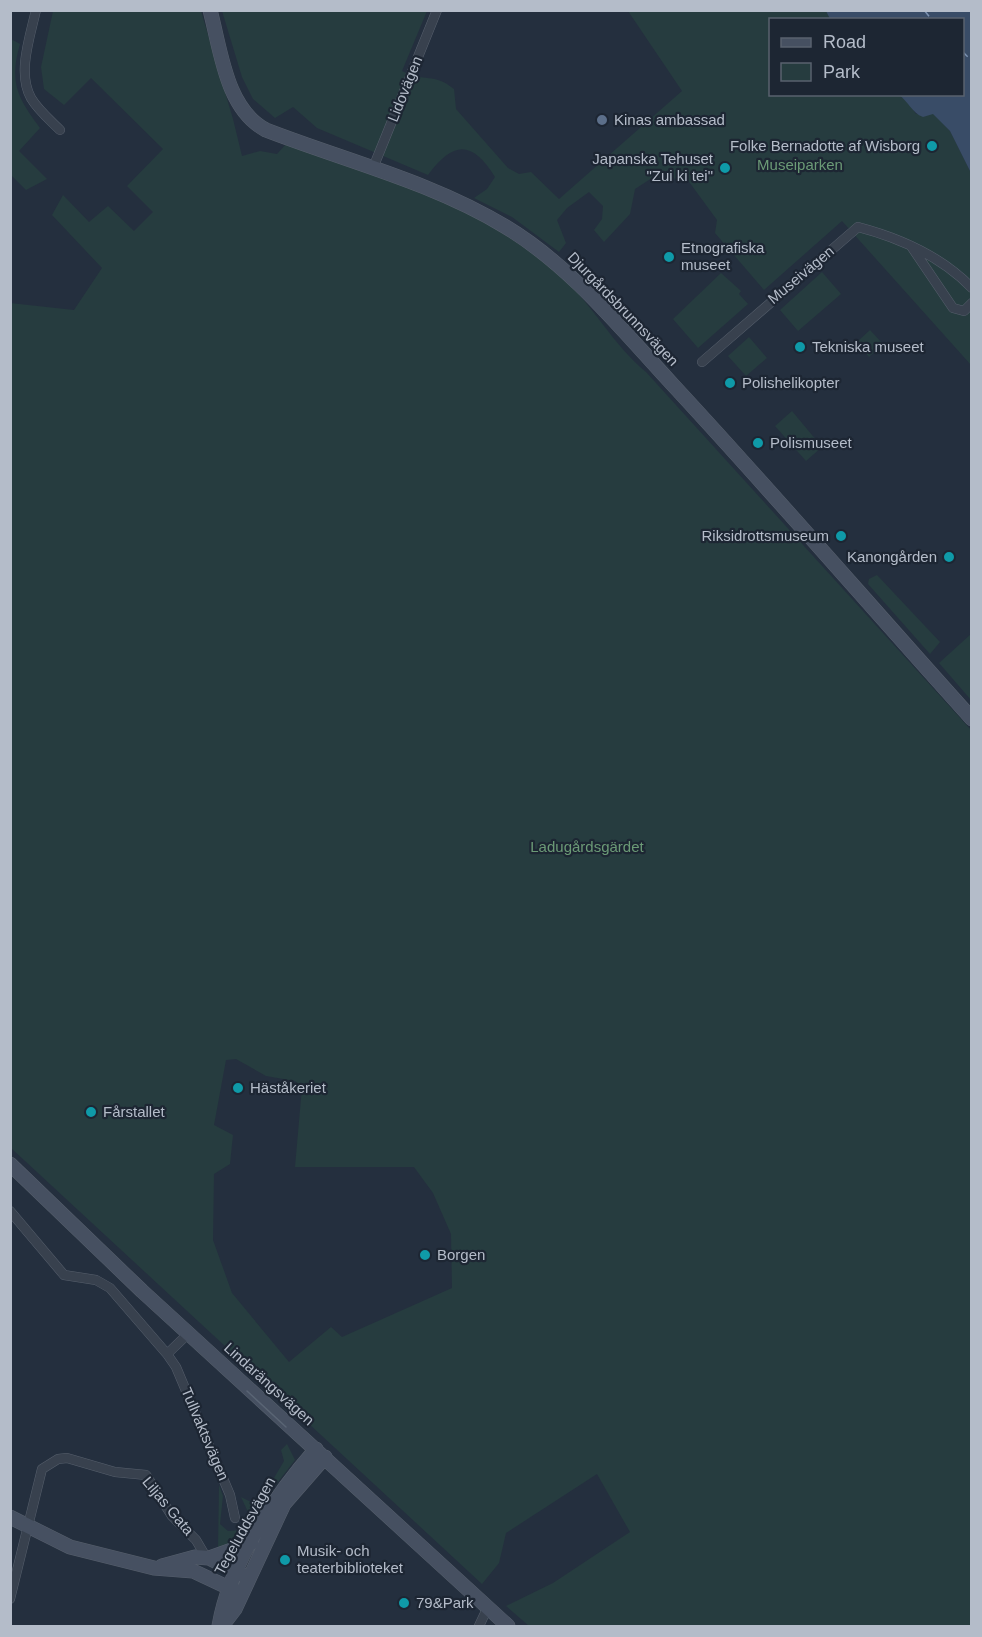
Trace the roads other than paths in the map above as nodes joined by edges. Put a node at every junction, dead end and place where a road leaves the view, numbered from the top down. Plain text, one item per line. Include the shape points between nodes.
1 (36, 10) edge
2 (210, 10) edge
3 (438, 10) edge
4 (60, 129) dead end
5 (373, 168) junction
6 (911, 246) junction
7 (972, 288) edge
8 (972, 303) edge
9 (702, 362) dead end
10 (972, 719) edge
11 (10, 1164) edge
12 (10, 1211) edge
13 (189, 1333) junction
14 (167, 1354) junction
15 (321, 1453) junction
16 (10, 1516) edge
17 (235, 1518) dead end
18 (28, 1526) junction
19 (251, 1543) junction
20 (208, 1558) junction
21 (154, 1568) junction
22 (243, 1575) junction
23 (236, 1591) junction
24 (10, 1599) edge
25 (487, 1609) junction
26 (221, 1626) edge
27 (479, 1626) edge
28 (508, 1626) edge

1 - 4 street via 27,50 26,82 32,100
2 - 5 street, Djurgårdsbrunnsvägen via 235,99 247,117 266,130
3 - 5 street, Lidovägen
5 - 10 street, Djurgårdsbrunnsvägen via 448,197 507,227 555,262 799,523
6 - 7 street, Museivägen via 956,272
6 - 8 street via 954,308 964,311
6 - 9 street, Museivägen via 890,235 858,227
11 - 13 street, Lindarängsvägen
12 - 14 street, Tullvaktsvägen via 64,1275 96,1280 110,1288
13 - 14 street
13 - 15 street, Lindarängsvägen
14 - 17 street, Tullvaktsvägen via 230,1495
15 - 19 street, Tegeluddsvägen via 280,1492
15 - 22 street, Tegeluddsvägen via 284,1504
15 - 25 street, Lindarängsvägen
16 - 18 street
18 - 20 street, Liljas Gata via 42,1469 67,1458 115,1472 146,1475 172,1516
18 - 21 street via 70,1547
18 - 24 street, Liljas Gata
19 - 20 street
19 - 22 street, Tegeluddsvägen
20 - 21 street
20 - 22 street
21 - 23 street via 193,1571
22 - 23 street, Tegeluddsvägen
23 - 26 street, Tegeluddsvägen
25 - 27 street
25 - 28 street, Lindarängsvägen

